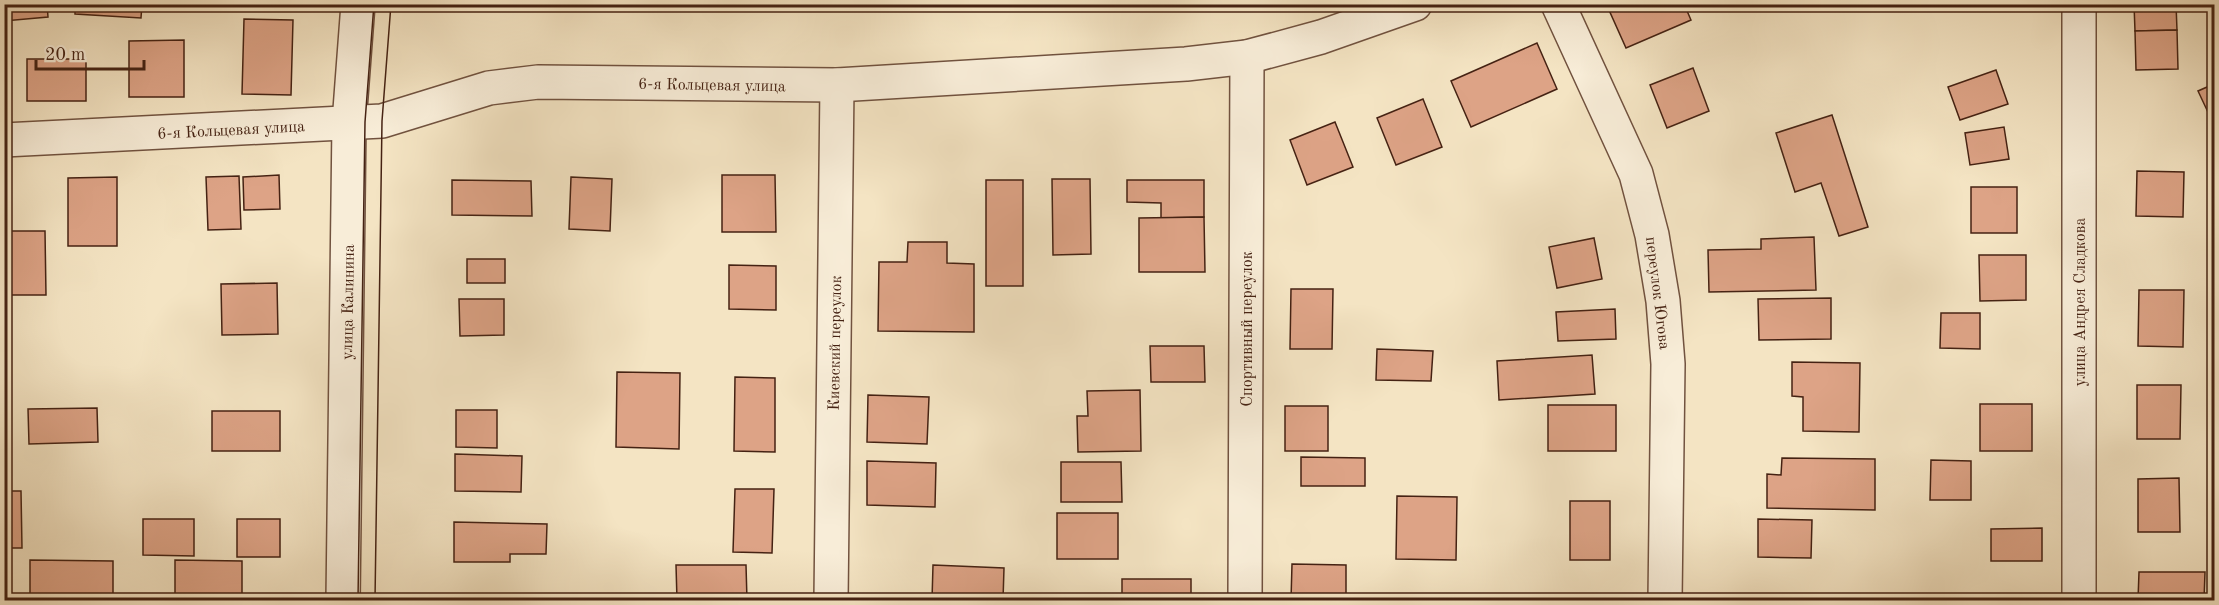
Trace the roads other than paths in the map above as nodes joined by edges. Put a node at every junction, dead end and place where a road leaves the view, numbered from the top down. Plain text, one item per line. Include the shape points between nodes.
1 (358, 4) edge
2 (1415, 4) edge
3 (1558, 4) edge
4 (2079, 4) edge
5 (1247, 57) junction
6 (837, 85) junction
7 (349, 123) junction
8 (4, 140) edge
9 (343, 600) edge
10 (831, 600) edge
11 (1245, 600) edge
12 (1665, 600) edge
13 (2079, 600) edge

1 - 7 street, улица Калинина
2 - 5 street, 6-я Кольцевая улица via 1321,37
3 - 12 street, переулок Югова via 1636,174 1652,235 1668,364
4 - 13 street, улица Андрея Сладкова
5 - 6 street, 6-я Кольцевая улица via 1015,76
5 - 11 street, Спортивный переулок
6 - 7 street, 6-я Кольцевая улица via 538,82 489,88 382,121
6 - 10 street, Киевский переулок
7 - 8 street, 6-я Кольцевая улица
7 - 9 street, улица Калинина

